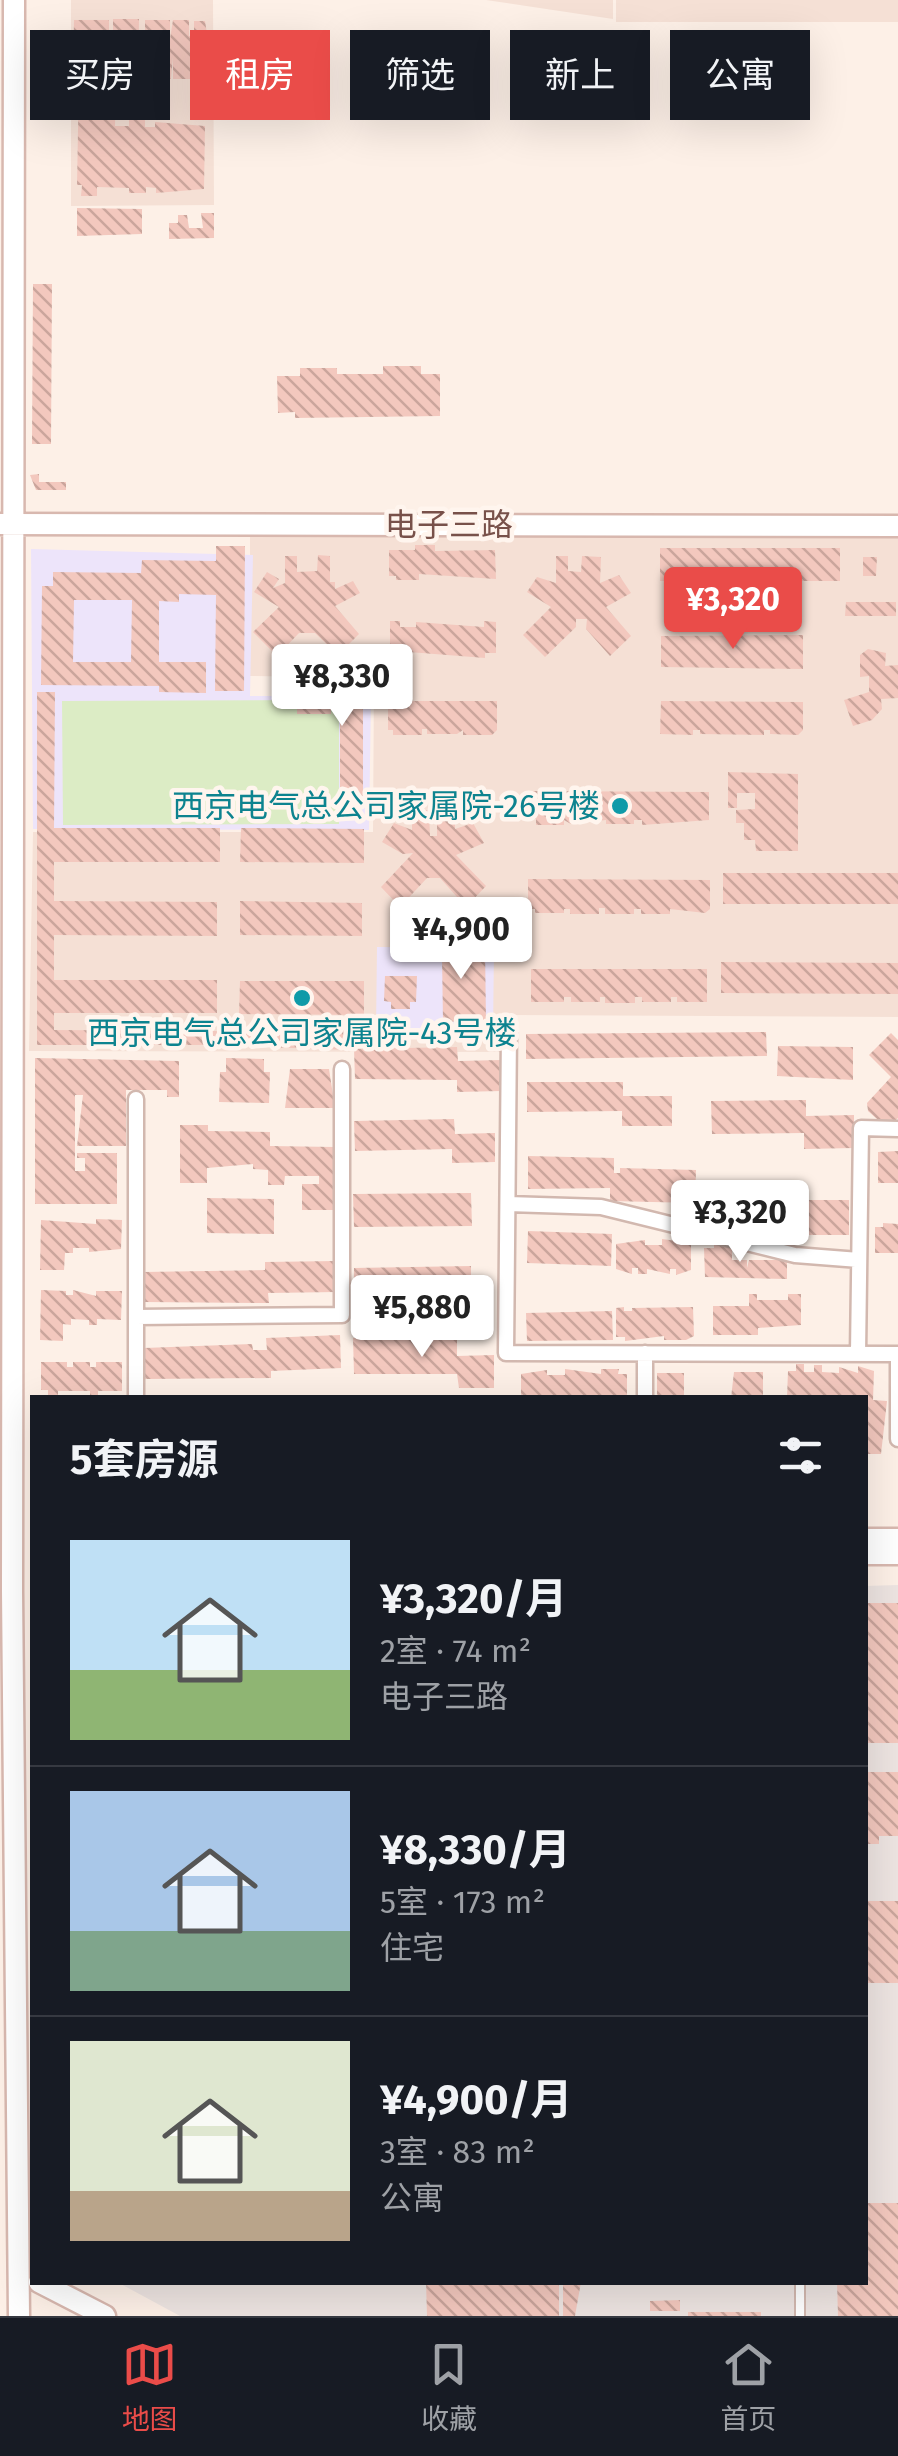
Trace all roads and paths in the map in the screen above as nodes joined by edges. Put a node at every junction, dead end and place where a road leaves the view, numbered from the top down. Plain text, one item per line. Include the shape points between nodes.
1 (14, 0) edge
2 (7, 524) edge
3 (898, 526) edge
4 (510, 1032) dead end
5 (342, 1068) dead end
6 (136, 1100) dead end
7 (898, 1129) edge
8 (508, 1204) junction
9 (859, 1260) junction
10 (136, 1317) junction
11 (645, 1354) junction
12 (858, 1354) junction
13 (136, 1395) edge
14 (645, 1395) edge
15 (898, 1439) edge
16 (868, 1539) edge
17 (898, 1539) edge
18 (868, 1554) edge
19 (898, 1554) edge
20 (15, 1557) edge
21 (23, 2274) edge
22 (44, 2285) edge
23 (800, 2285) edge
24 (19, 2316) edge
25 (104, 2316) edge
26 (800, 2316) edge

1 - 2 main road
2 - 3 main road, 电子三路
2 - 20 main road
4 - 8 street
5 - 10 street via 342,1315
6 - 10 street
7 - 9 street via 861,1128
8 - 9 street via 601,1207 795,1255
8 - 11 street via 506,1353
9 - 12 street
10 - 13 street
11 - 12 street
11 - 14 street
12 - 15 street via 898,1354
16 - 17 main road
18 - 19 main road
20 - 21 main road
21 - 24 main road
22 - 25 main road
23 - 26 lane

